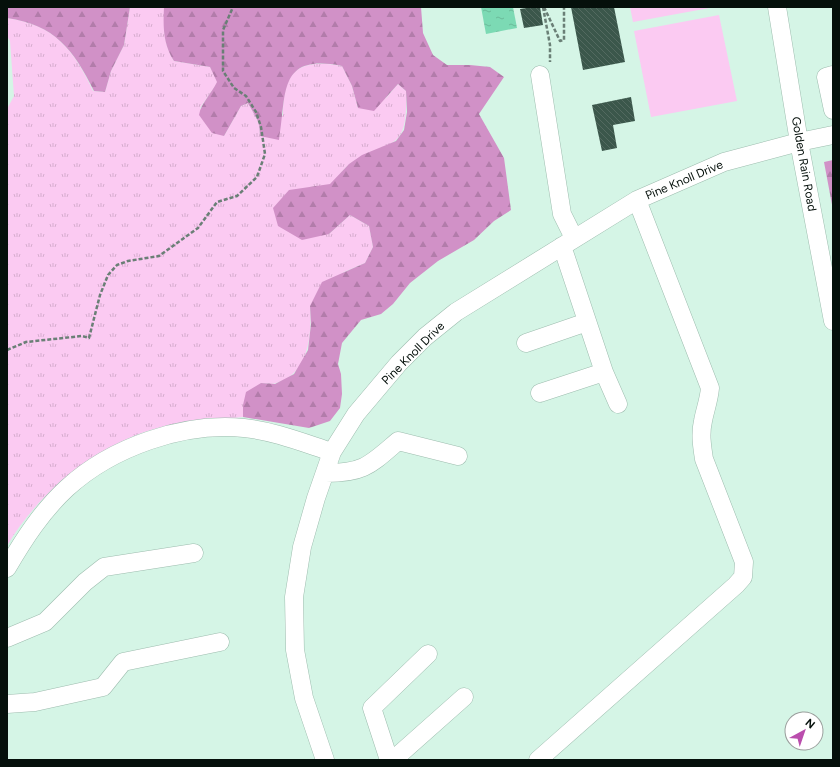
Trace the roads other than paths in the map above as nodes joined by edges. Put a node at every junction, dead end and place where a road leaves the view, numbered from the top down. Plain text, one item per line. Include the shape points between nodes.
1 (777, 7) edge
2 (540, 75) road end
3 (833, 75) edge
4 (833, 110) edge
5 (833, 135) edge
6 (799, 142) junction
7 (637, 200) junction
8 (568, 242) junction
9 (833, 321) edge
10 (587, 322) junction
11 (526, 343) dead end
12 (604, 372) junction
13 (540, 394) dead end
14 (618, 404) dead end
15 (332, 452) junction
16 (458, 456) dead end
17 (326, 473) junction
18 (194, 553) dead end
19 (7, 568) edge
20 (7, 638) edge
21 (220, 642) dead end
22 (428, 654) dead end
23 (464, 697) dead end
24 (7, 704) edge
25 (325, 760) edge
26 (390, 760) edge
27 (393, 760) edge
28 (538, 760) edge

1 - 6 street, Golden Rain Road
2 - 8 street
3 - 4 street via 826,77
5 - 6 street, Pine Knoll Drive
6 - 7 street, Pine Knoll Drive via 724,162
6 - 9 street, Golden Rain Road
7 - 8 street, Pine Knoll Drive
7 - 28 street via 710,388 701,441 704,459 744,562 743,577
8 - 10 street
8 - 15 street, Pine Knoll Drive via 456,312 425,337 399,363 356,414
10 - 11 street
10 - 12 street
12 - 13 street
12 - 14 street
15 - 17 street, Pine Knoll Drive
15 - 19 street via 265,431 244,428 189,430 154,440 122,452 67,488 31,528
16 - 17 street via 398,441 373,462 357,471
17 - 25 street, Pine Knoll Drive via 302,547 294,597 295,650 304,698
18 - 20 street via 104,567 45,622
21 - 24 street via 123,662 103,688 35,702
22 - 26 street via 372,708
23 - 27 street

